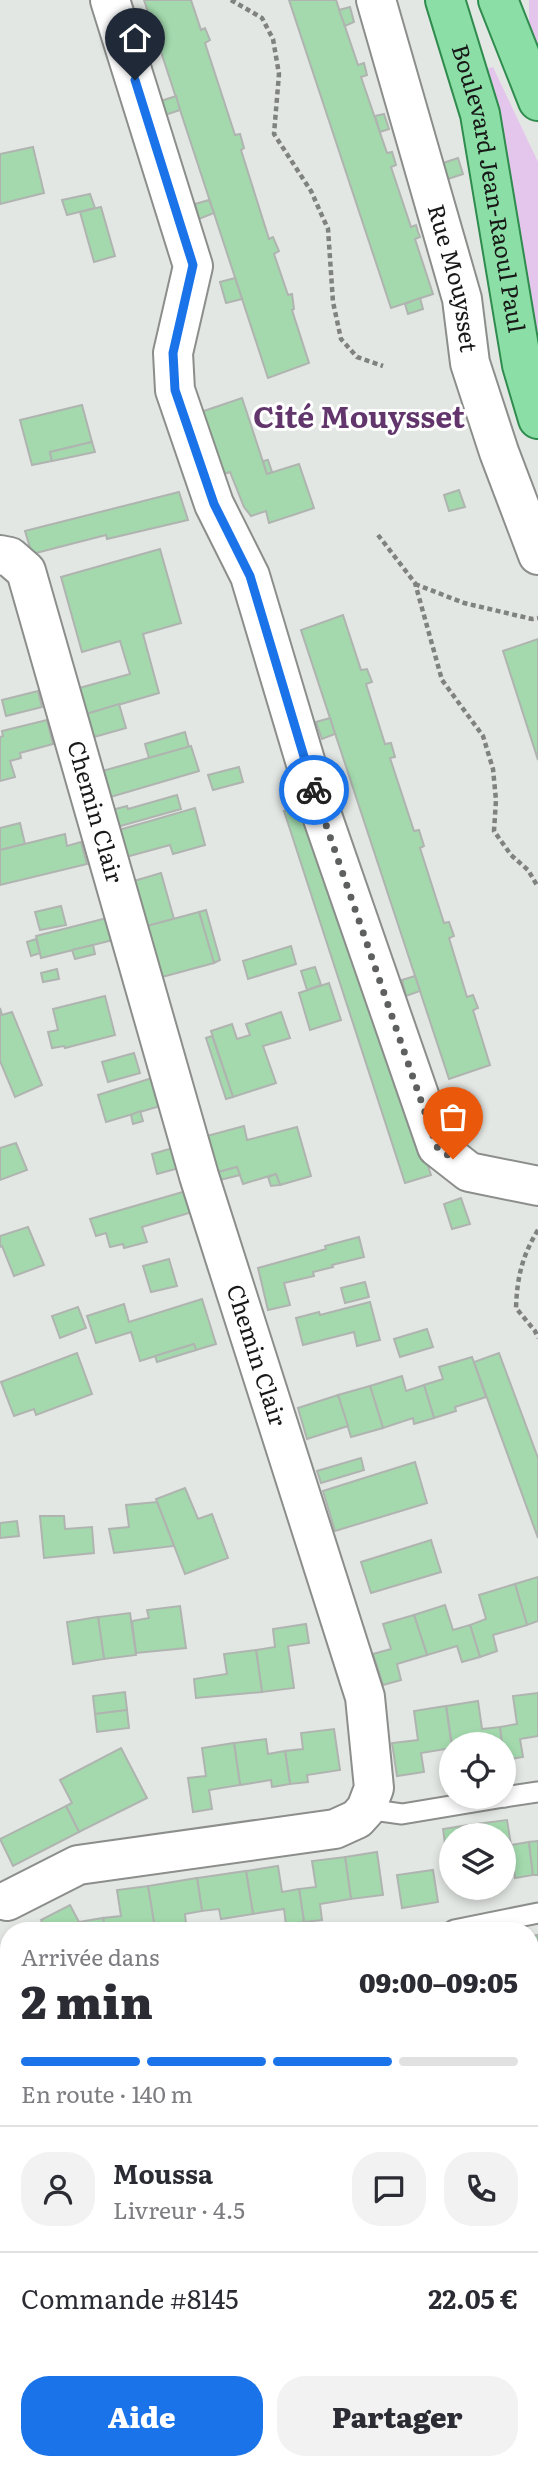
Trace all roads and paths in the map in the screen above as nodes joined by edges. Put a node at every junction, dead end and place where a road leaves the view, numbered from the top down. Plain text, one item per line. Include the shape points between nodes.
1 (110, 0) edge
2 (231, 0) edge
3 (376, 0) edge
4 (445, 0) edge
5 (498, 0) edge
6 (538, 101) edge
7 (383, 366) dead end
8 (538, 419) edge
9 (378, 535) dead end
10 (0, 555) edge
11 (538, 555) edge
12 (415, 583) junction
13 (538, 618) edge
14 (538, 887) edge
15 (538, 1186) edge
16 (538, 1230) edge
17 (538, 1338) edge
18 (538, 1792) edge
19 (516, 1795) edge
20 (439, 1808) edge
21 (366, 1809) junction
22 (7, 1906) edge
23 (538, 1913) edge
24 (494, 1922) edge

1 - 15 street via 193,265 173,353 175,390 214,504 250,576 318,804 437,1147 469,1172
2 - 7 path via 262,18 273,39 279,74 274,134 311,191 328,229 333,302 341,339 357,357
3 - 11 street, Rue Mouysset via 461,299 470,363
4 - 8 main road, Boulevard Jean-Raoul Paul via 480,114 522,365
5 - 6 main road
9 - 12 path
10 - 21 street, Chemin Clair via 10,557 26,571 199,1176 365,1697 374,1788
12 - 13 path via 464,603
12 - 14 path via 442,680 483,736 493,769 494,831
16 - 17 path via 525,1251 516,1308
18 - 19 lane
20 - 21 lane via 402,1814
21 - 22 street via 357,1819 335,1829 78,1865
23 - 24 lane

